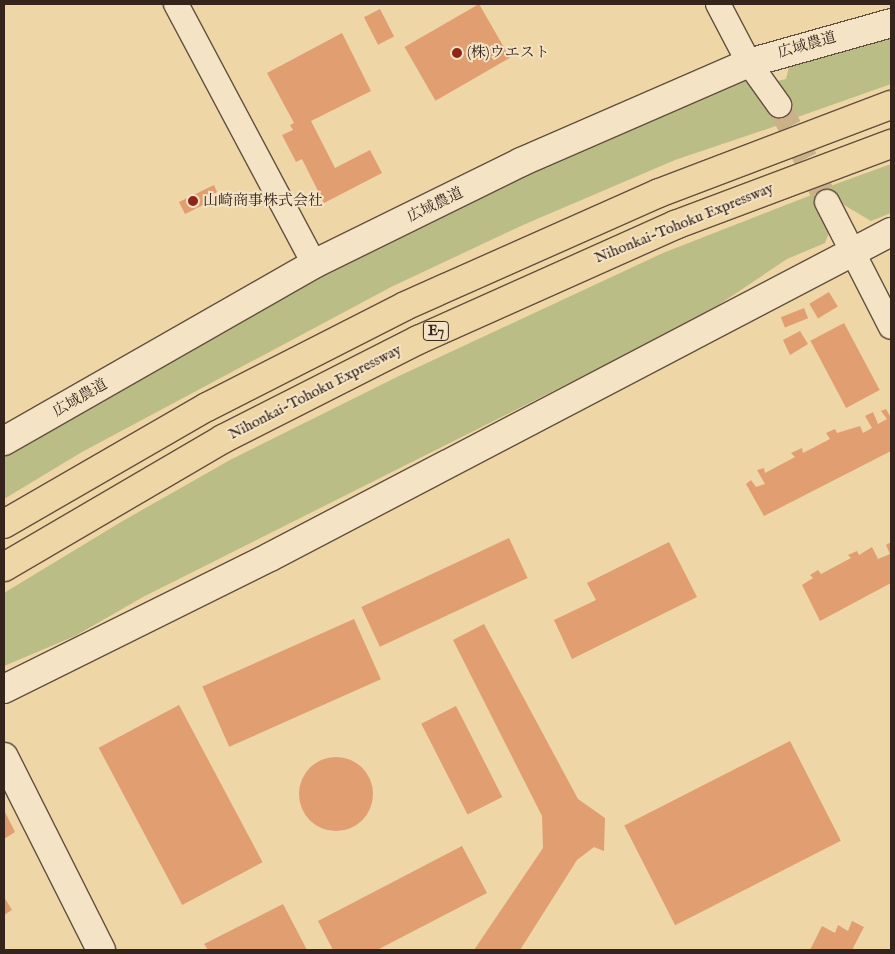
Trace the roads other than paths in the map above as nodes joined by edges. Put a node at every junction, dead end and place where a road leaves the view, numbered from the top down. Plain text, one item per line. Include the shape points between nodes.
1 (176, 4) edge
2 (718, 4) edge
3 (891, 23) edge
4 (749, 63) junction
5 (779, 105) tunnel mouth
6 (891, 105) edge
7 (891, 144) edge
8 (827, 202) tunnel mouth
9 (891, 232) edge
10 (852, 252) junction
11 (314, 264) junction
12 (891, 327) edge
13 (4, 441) edge
14 (4, 524) edge
15 (4, 567) edge
16 (4, 689) edge
17 (4, 757) edge
18 (101, 950) edge

1 - 11 street
2 - 4 street
3 - 4 street, 広域農道
4 - 5 street
4 - 11 street, 広域農道 via 520,162
6 - 14 highway, E7 via 659,193 414,302 207,407
7 - 15 highway, Nihonkai-Tohoku Expressway / E7 via 675,225 418,340 223,439
8 - 10 street
9 - 10 street
10 - 12 street
10 - 16 street via 296,544
11 - 13 street, 広域農道
17 - 18 street

